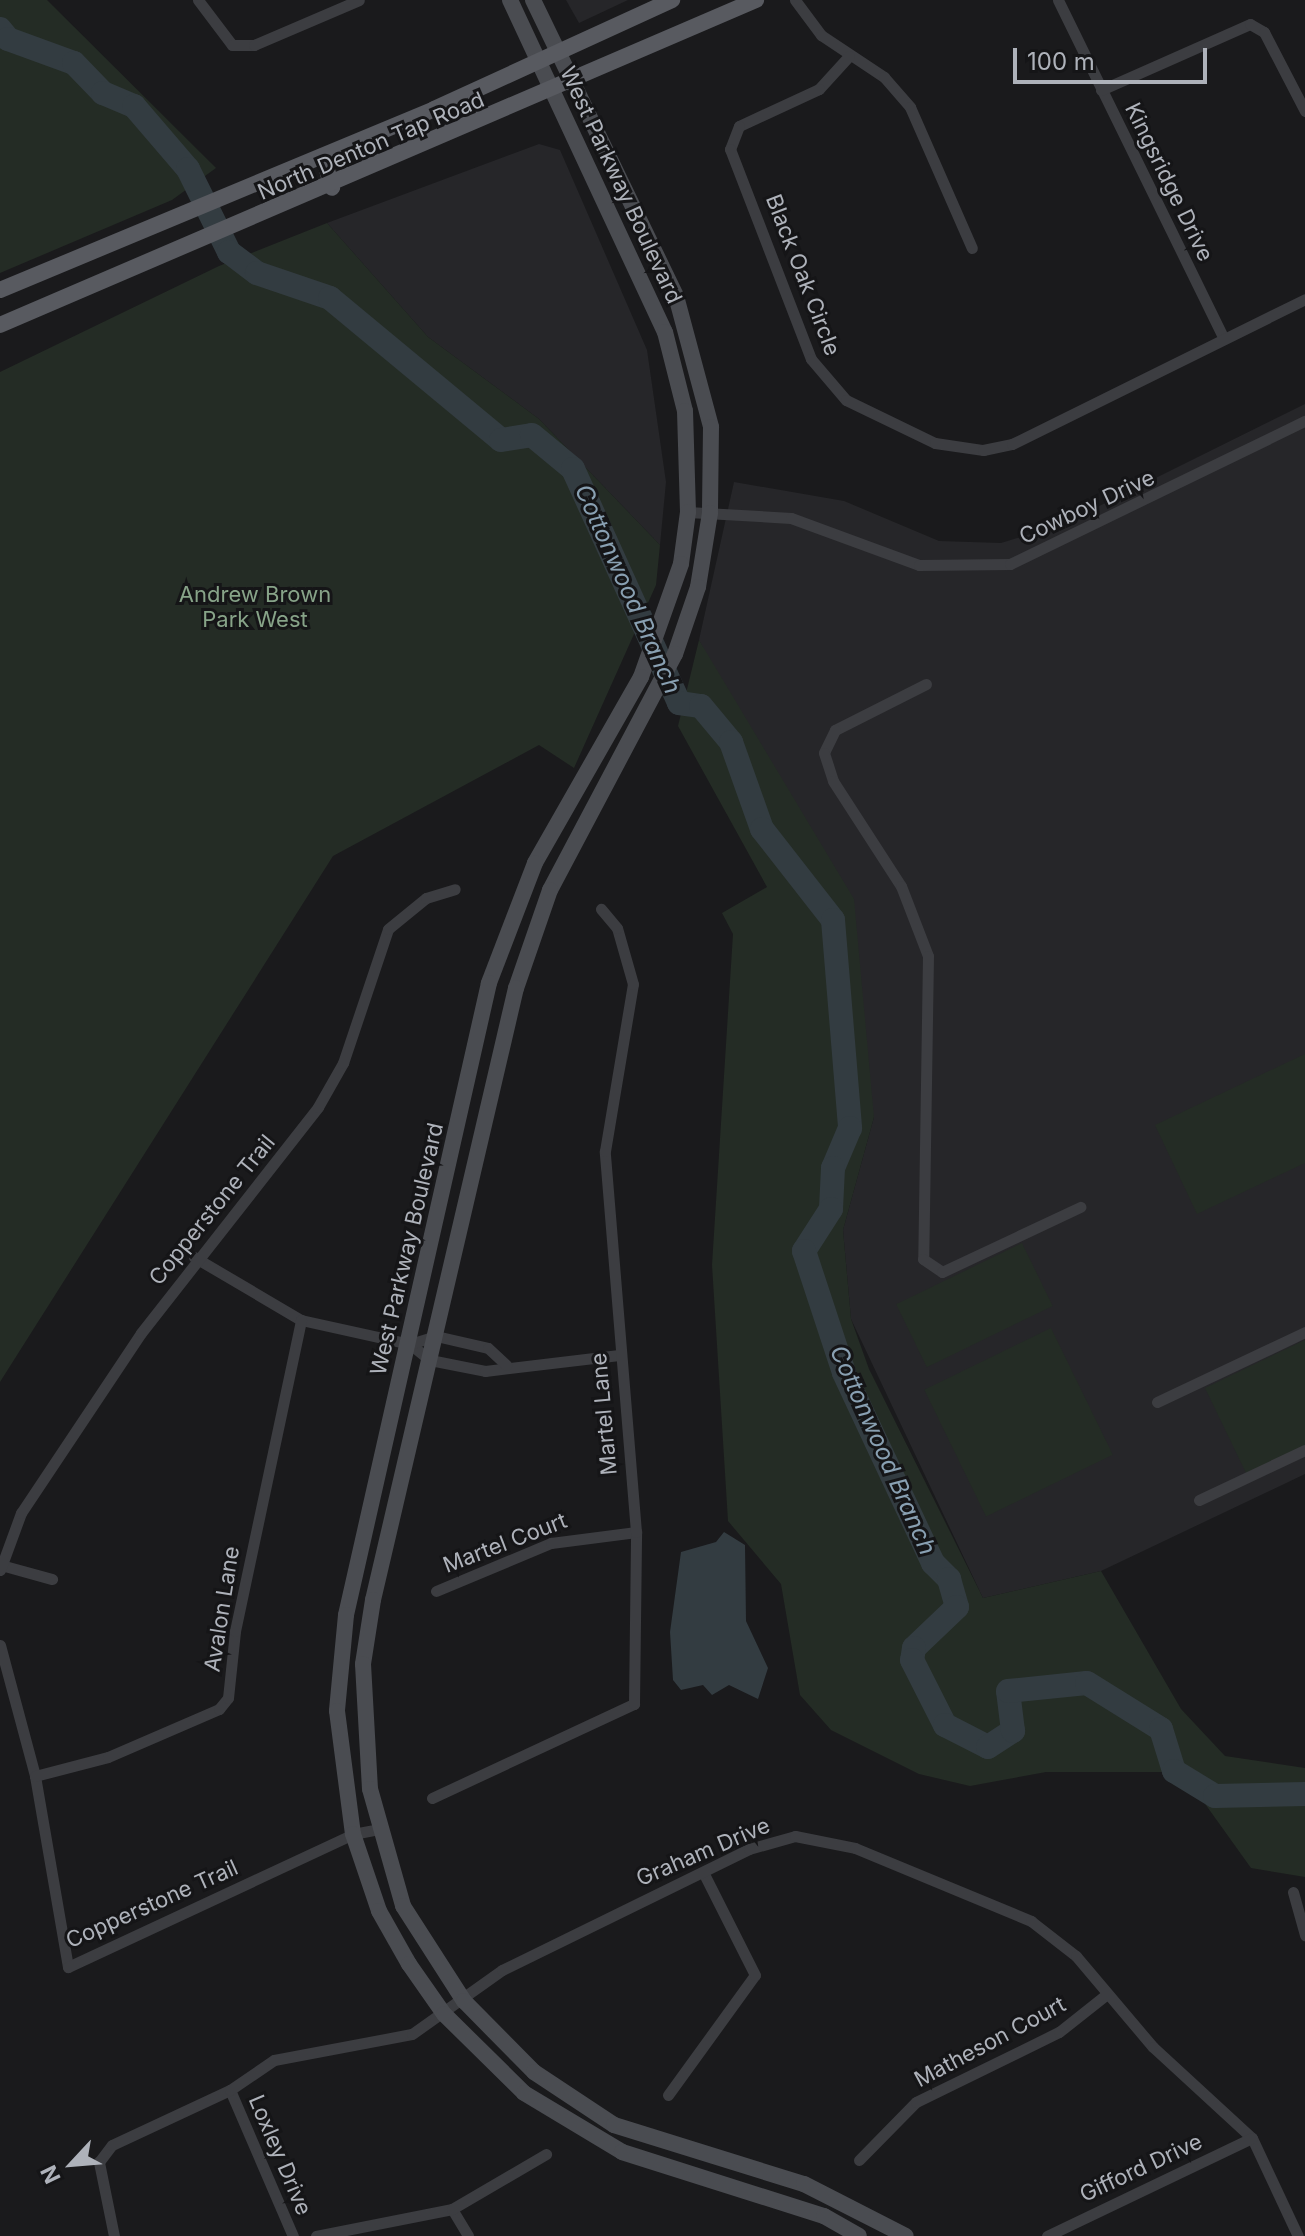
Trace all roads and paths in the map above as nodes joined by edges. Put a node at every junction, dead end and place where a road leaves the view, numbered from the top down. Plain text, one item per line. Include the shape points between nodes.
1 (198, 0) edge
2 (510, 0) edge
3 (533, 0) edge
4 (672, 0) edge
5 (756, 0) edge
6 (795, 0) edge
7 (1058, 0) edge
8 (357, 2) edge
9 (558, 54) junction
10 (849, 56) junction
11 (540, 62) junction
12 (572, 84) junction
13 (1101, 90) junction
14 (554, 93) junction
15 (1305, 111) edge
16 (323, 156) junction
17 (332, 188) junction
18 (972, 248) dead end
19 (0, 290) edge
20 (1305, 299) edge
21 (0, 325) edge
22 (1224, 339) junction
23 (1305, 421) edge
24 (688, 512) junction
25 (710, 513) junction
26 (926, 684) dead end
27 (455, 889) dead end
28 (601, 909) dead end
29 (1080, 1207) dead end
30 (194, 1257) junction
31 (301, 1320) junction
32 (1305, 1332) edge
33 (436, 1336) junction
34 (410, 1344) junction
35 (619, 1355) junction
36 (430, 1360) junction
37 (506, 1365) junction
38 (1157, 1402) dead end
39 (1305, 1450) edge
40 (1199, 1500) dead end
41 (636, 1532) junction
42 (1, 1568) edge
43 (52, 1579) dead end
44 (436, 1591) dead end
45 (0, 1645) edge
46 (35, 1776) junction
47 (432, 1798) dead end
48 (379, 1829) junction
49 (353, 1834) junction
50 (703, 1872) junction
51 (1293, 1892) dead end
52 (1305, 1935) edge
53 (1107, 1994) junction
54 (464, 2001) junction
55 (444, 2014) junction
56 (230, 2090) junction
57 (668, 2095) dead end
58 (1252, 2138) junction
59 (546, 2154) dead end
60 (859, 2160) dead end
61 (452, 2209) junction
62 (114, 2236) edge
63 (293, 2236) edge
64 (316, 2236) edge
65 (468, 2236) edge
66 (859, 2236) edge
67 (906, 2236) edge
68 (1047, 2236) edge
69 (1298, 2236) edge

1 - 8 street via 232,45 254,45
2 - 11 street, West Parkway Boulevard
3 - 9 street, West Parkway Boulevard
4 - 9 main road, North Denton Tap Road
5 - 12 main road, North Denton Tap Road
6 - 10 street
7 - 13 street, Kingsridge Drive
9 - 11 main road, North Denton Tap Road
9 - 12 street, West Parkway Boulevard
10 - 18 street via 884,77 910,107
10 - 22 street, Black Oak Circle via 819,89 739,126 730,149 811,359 846,400 935,443 983,450 1012,444
11 - 14 street, West Parkway Boulevard
11 - 16 main road, North Denton Tap Road
12 - 14 main road, North Denton Tap Road
12 - 25 street, West Parkway Boulevard via 693,346 711,427
13 - 15 street via 1250,24 1264,32
13 - 22 street, Kingsridge Drive
14 - 17 main road, North Denton Tap Road
14 - 24 street, West Parkway Boulevard via 665,332 685,411
16 - 17 main road
16 - 19 main road, North Denton Tap Road
17 - 21 main road, North Denton Tap Road
20 - 22 street, Black Oak Circle
23 - 25 street, Cowboy Drive via 1010,564 919,565 791,518
24 - 25 street, Cowboy Drive
24 - 34 street, West Parkway Boulevard via 672,592 641,677 512,915 489,983
25 - 33 street, West Parkway Boulevard via 689,615 653,703 550,890 527,949
26 - 29 street via 835,730 824,753 833,781 901,886 928,956 923,1259 942,1272
27 - 30 street, Copperstone Trail via 426,898 388,929 343,1063 318,1107
28 - 35 street, Martel Lane via 617,928 633,984 605,1151
30 - 31 street
30 - 42 street, Copperstone Trail via 21,1513
31 - 34 street
31 - 46 street, Avalon Lane via 235,1631 228,1698 219,1709 108,1757
32 - 38 street
33 - 34 street
33 - 36 street, West Parkway Boulevard
33 - 37 street via 488,1348
34 - 36 street
34 - 49 street, West Parkway Boulevard via 346,1615 337,1711
35 - 37 street
35 - 41 street, Martel Lane
36 - 37 street via 485,1371
36 - 48 street, West Parkway Boulevard via 363,1664 370,1789
39 - 40 street
41 - 44 street, Martel Court via 551,1543
41 - 47 street, Martel Lane via 634,1704
42 - 43 street
45 - 46 street, Copperstone Trail
46 - 49 street, Copperstone Trail via 68,1967
48 - 49 street, Copperstone Trail
48 - 54 street, West Parkway Boulevard via 403,1906
49 - 55 street, West Parkway Boulevard via 379,1911
50 - 53 street, Graham Drive via 795,1836 855,1848 1031,1921
50 - 54 street, Graham Drive via 502,1970
50 - 57 street via 755,1975
51 - 52 street
53 - 58 street, Graham Drive
53 - 60 street, Matheson Court via 1059,2032 916,2102
54 - 55 street, Graham Drive
54 - 67 street, West Parkway Boulevard via 534,2072 614,2125 804,2184
55 - 56 street, Graham Drive via 390,2043 274,2060
55 - 66 street, West Parkway Boulevard via 524,2093 622,2152 824,2216
56 - 62 street, Graham Drive via 112,2145 99,2162
56 - 63 street, Loxley Drive
58 - 68 street, Gifford Drive
58 - 69 street, Graham Drive
59 - 61 street
61 - 64 street
61 - 65 street

